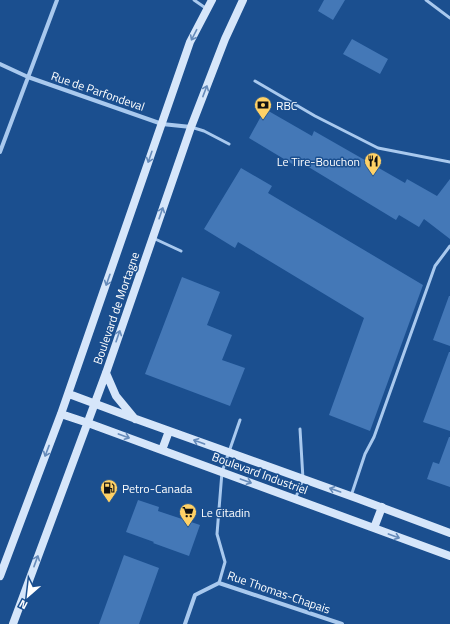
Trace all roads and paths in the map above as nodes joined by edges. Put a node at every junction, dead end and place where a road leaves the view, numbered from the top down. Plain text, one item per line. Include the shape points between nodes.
1 (57, 0) edge
2 (194, 0) edge
3 (212, 0) edge
4 (243, 0) edge
5 (426, 0) edge
6 (207, 9) junction
7 (450, 18) edge
8 (0, 64) edge
9 (28, 77) junction
10 (255, 81) dead end
11 (162, 124) junction
12 (191, 127) junction
13 (229, 144) dead end
14 (0, 152) edge
15 (450, 162) edge
16 (152, 238) junction
17 (450, 246) edge
18 (181, 251) dead end
19 (106, 372) junction
20 (68, 394) junction
21 (94, 403) junction
22 (61, 414) junction
23 (136, 419) junction
24 (240, 420) dead end
25 (88, 423) junction
26 (300, 429) dead end
27 (169, 431) junction
28 (162, 450) junction
29 (229, 452) junction
30 (222, 472) junction
31 (302, 479) junction
32 (351, 496) junction
33 (295, 499) junction
34 (382, 507) junction
35 (374, 528) junction
36 (450, 533) edge
37 (450, 556) edge
38 (0, 576) edge
39 (219, 583) junction
40 (13, 624) edge
41 (185, 624) edge
42 (342, 624) edge

1 - 9 street
2 - 6 lane
3 - 6 main road, Boulevard de Mortagne
12 -> 4 main road, Boulevard de Mortagne
5 - 7 lane
6 -> 11 main road, Boulevard de Mortagne via 190,42
8 - 9 street, Rue de Parfondeval
9 - 11 street, Rue de Parfondeval
9 - 14 street
10 - 15 lane via 378,148
11 - 12 street, Rue de Parfondeval
11 -> 20 main road, Boulevard de Mortagne
12 - 13 lane
16 -> 12 main road, Boulevard de Mortagne
16 - 18 lane
19 -> 16 main road, Boulevard de Mortagne
17 - 32 lane via 435,266
19 - 21 main road, Boulevard de Mortagne
19 - 23 main road via 116,396
20 - 21 main road, Boulevard Industriel
20 - 22 main road, Boulevard de Mortagne
21 - 23 main road, Boulevard Industriel
21 - 25 main road, Boulevard de Mortagne
22 - 25 main road, Boulevard Industriel
22 -> 38 main road, Boulevard de Mortagne
23 - 27 main road, Boulevard Industriel
24 - 29 lane
25 -> 28 main road, Boulevard Industriel
40 -> 25 main road, Boulevard de Mortagne
26 - 31 lane
27 - 28 main road
29 -> 27 main road, Boulevard Industriel
28 - 30 main road, Boulevard Industriel
29 - 30 lane
29 - 31 main road, Boulevard Industriel
30 -> 33 main road, Boulevard Industriel
30 - 39 lane via 216,534 225,562
32 -> 31 main road, Boulevard Industriel
31 - 33 lane
32 - 34 main road, Boulevard Industriel
33 - 35 main road, Boulevard Industriel
34 - 35 main road
34 - 36 main road, Boulevard Industriel
35 -> 37 main road, Boulevard Industriel
39 - 41 street, Rue Thomas-Chapais via 195,595
39 - 42 street, Rue Thomas-Chapais

